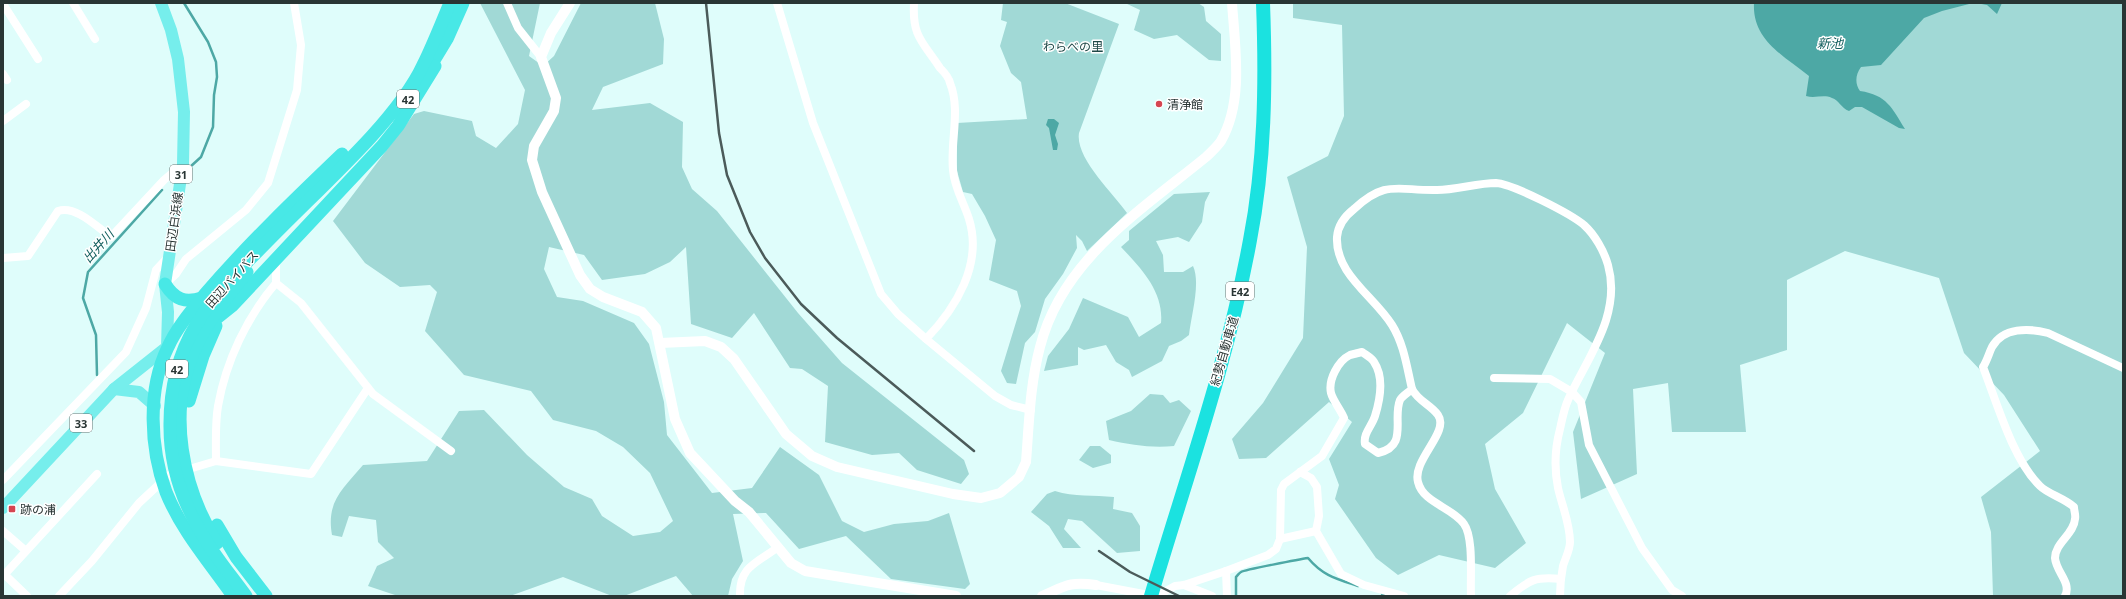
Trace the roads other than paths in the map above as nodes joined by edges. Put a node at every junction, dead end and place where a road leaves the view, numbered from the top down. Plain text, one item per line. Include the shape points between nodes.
1 (7, 3) edge
2 (73, 3) edge
3 (161, 3) edge
4 (294, 3) edge
5 (450, 3) edge
6 (462, 3) edge
7 (507, 3) edge
8 (570, 3) edge
9 (777, 3) edge
10 (914, 3) edge
11 (1232, 3) edge
12 (1263, 3) edge
13 (3, 5) edge
14 (94, 39) dead end
15 (448, 39) junction
16 (541, 57) junction
17 (38, 59) dead end
18 (423, 67) junction
19 (26, 104) dead end
20 (3, 121) edge
21 (183, 164) junction
22 (334, 180) junction
23 (170, 255) junction
24 (3, 258) edge
25 (276, 260) junction
26 (276, 283) junction
27 (165, 284) junction
28 (202, 298) junction
29 (228, 310) junction
30 (926, 339) junction
31 (660, 344) junction
32 (168, 347) junction
33 (2123, 368) edge
34 (1494, 378) dead end
35 (368, 388) junction
36 (114, 389) junction
37 (1412, 389) junction
38 (1572, 392) junction
39 (155, 406) junction
40 (1030, 410) junction
41 (184, 427) junction
42 (451, 451) dead end
43 (216, 461) junction
44 (193, 467) junction
45 (1300, 472) junction
46 (97, 474) dead end
47 (3, 480) edge
48 (163, 480) junction
49 (3, 508) edge
50 (3, 531) edge
51 (1316, 531) junction
52 (1280, 539) junction
53 (777, 548) junction
54 (26, 551) junction
55 (1226, 571) junction
56 (4, 573) edge
57 (1561, 579) junction
58 (1096, 585) joint
59 (1184, 585) junction
60 (27, 596) edge
61 (59, 596) edge
62 (233, 596) edge
63 (246, 596) edge
64 (253, 596) edge
65 (266, 596) edge
66 (740, 596) edge
67 (956, 596) edge
68 (1042, 596) edge
69 (1151, 596) edge
70 (1157, 596) edge
71 (1212, 596) edge
72 (1227, 596) edge
73 (1404, 596) edge
74 (1471, 596) edge
75 (1510, 596) edge
76 (1560, 596) edge
77 (1682, 596) edge
78 (2065, 596) edge

1 - 13 street
2 - 14 street
3 - 21 main road, 田辺白浜線 / 31 via 178,59 184,112
4 - 27 street via 301,45 297,90 268,183 246,210 186,259
5 - 18 highway, 田辺バイパス / 42
6 - 15 highway, 田辺バイパス / 42
7 - 16 street via 518,28
8 - 16 street via 551,33
9 - 30 street via 813,122 867,263 881,294 898,314
10 - 30 street via 913,20 922,46 950,82 954,99 952,171 970,220 973,245 970,271 960,294
11 - 40 street via 1235,85 1232,115 1220,141 1206,157 1096,248 1072,278 1053,311 1040,347
12 - 69 highway, 紀勢自動車道 / E42 via 1262,148 1250,240 1223,355
13 - 17 street
15 - 22 highway, 田辺バイパス / 42 via 394,119
15 - 25 highway, 42 via 436,65 398,126 359,173
16 - 31 street via 556,98 554,112 534,146 532,160 542,192 580,275 590,289 603,297 642,312 656,328
18 - 22 highway, 田辺バイパス / 42 via 400,101
18 - 28 highway, 42 via 406,81 369,129 274,220
19 - 20 street
21 - 23 main road, 田辺白浜線 / 31
21 - 24 street via 164,180 112,237 81,215 63,209 58,211 28,256
22 - 63 highway, 田辺バイパス / 42 via 226,283 210,302 186,342 174,380 170,435 182,493 199,529
22 - 64 highway, 田辺バイパス / 42 via 253,265 216,311 194,352 182,393 181,440 190,484 212,535
23 - 27 main road, 田辺白浜線 / 31
23 - 47 street via 156,270 146,308 126,352
25 - 26 street
25 - 29 highway, 42
26 - 35 street via 301,304
26 - 43 street via 261,301 237,344 225,377 218,407
27 - 28 highway via 171,294 179,299 185,301
27 - 32 main road, 田辺白浜線 / 31
28 - 32 highway, 42
29 - 32 highway, 42
29 - 41 highway, 42 via 214,330 203,356 192,389
30 - 40 street via 995,396 1011,405
31 - 40 street via 705,341 721,347 734,359 786,434 812,456 837,467 954,494 981,498 1000,493 1018,477 1026,462
31 - 53 street via 675,419 690,453 734,501 749,512
32 - 36 main road, 33
32 - 39 highway, 42 via 158,376
32 - 41 highway, 42
33 - 78 street via 2037,330 2015,330 2002,336 1992,346 1983,367 2014,448 2027,470 2040,487 2065,499 2074,507 2076,520 2058,548 2055,558 2066,582 2068,591
34 - 38 street via 1550,379
35 - 42 street
35 - 43 street via 311,474
36 - 39 main road via 139,392
36 - 49 main road, 33
37 - 38 street via 1401,342 1393,326 1378,304 1353,280 1340,258 1337,233 1341,222 1367,197 1380,190 1437,190 1496,183 1514,187 1584,225 1598,243 1607,262 1611,276 1611,295 1606,321 1595,349
37 - 45 street via 1401,399 1399,429 1394,444 1387,451 1378,453 1372,450 1365,444 1364,438 1375,417 1380,392 1379,373 1374,361 1362,352 1349,356 1334,373 1330,385 1331,395 1344,418 1342,425 1322,456
37 - 74 street via 1416,396 1438,415 1441,425 1417,471 1417,482 1423,494 1455,514 1464,525 1468,537
38 - 57 street via 1567,402 1555,470 1570,544
38 - 77 street via 1581,402 1589,445 1642,548 1672,590
39 - 48 highway, 42 via 156,450
41 - 44 highway, 42 via 187,451
43 - 44 street
44 - 48 street via 169,475
44 - 65 highway, 42 via 216,524 236,557
45 - 51 street via 1311,478 1317,487
45 - 52 street via 1284,484 1281,490
46 - 54 street
48 - 61 street
48 - 62 highway, 42 via 185,529
50 - 54 street
51 - 52 street
51 - 73 street via 1341,574 1364,585
52 - 55 street via 1276,550 1268,555
53 - 66 street via 743,572 739,583
53 - 67 street via 791,563 805,570
54 - 56 street
55 - 59 street
55 - 72 street
56 - 60 street
57 - 75 street via 1534,579
57 - 76 street
58 - 68 street via 1079,582 1069,584
58 - 70 street
59 - 70 street via 1175,586
59 - 71 street

